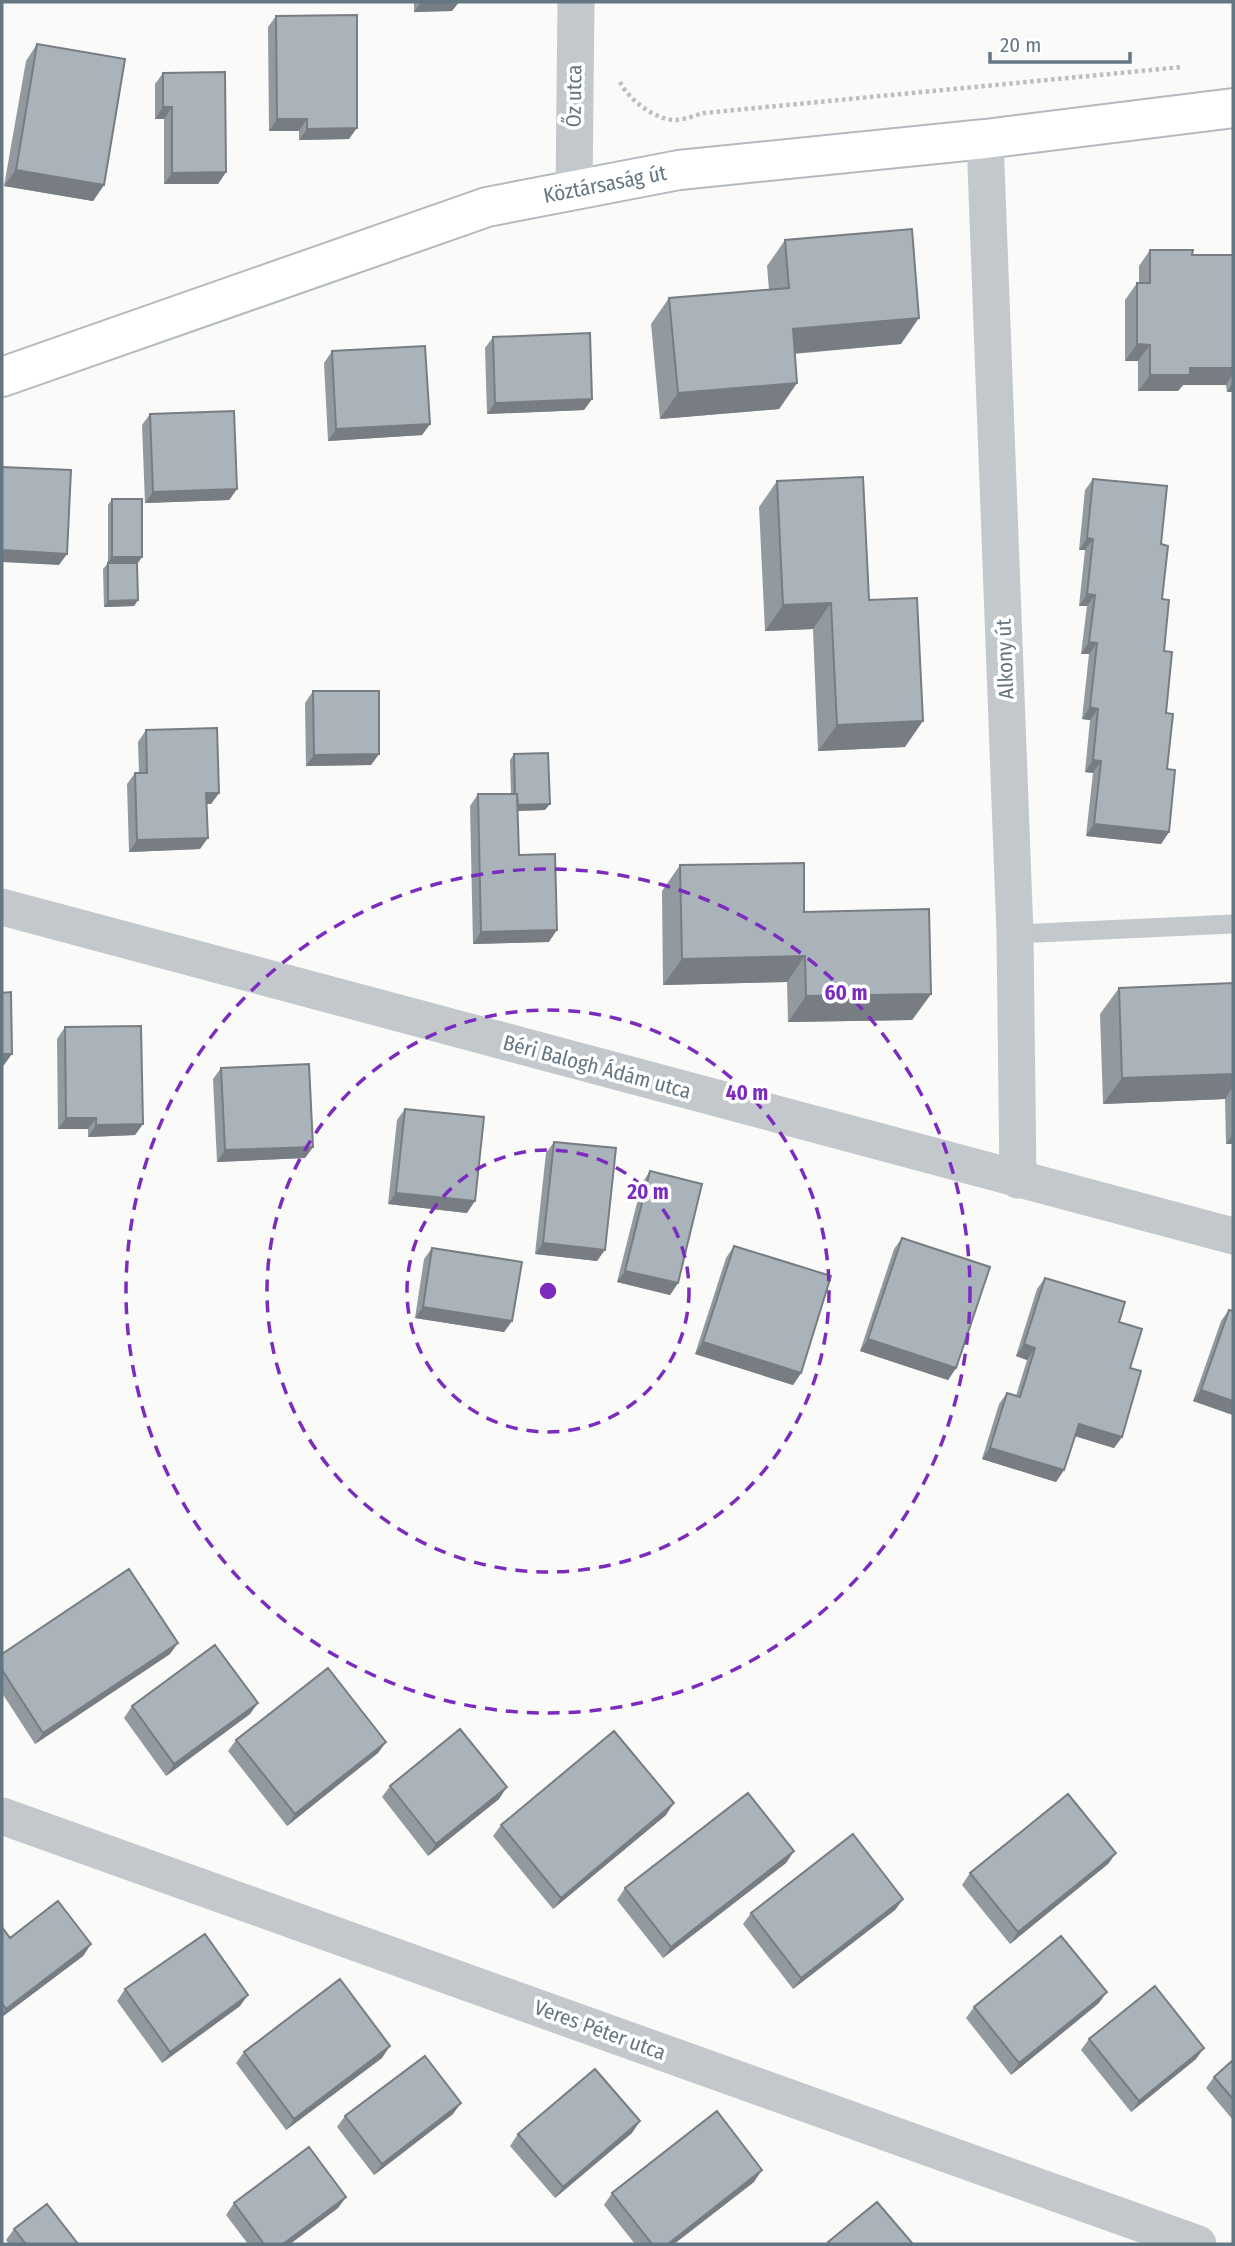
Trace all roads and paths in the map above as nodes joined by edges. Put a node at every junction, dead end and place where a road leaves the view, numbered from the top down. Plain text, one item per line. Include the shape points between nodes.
1 (576, 2) edge
2 (1195, 66) dead end
3 (616, 74) dead end
4 (1233, 108) edge
5 (985, 139) junction
6 (573, 190) junction
7 (2, 377) edge
8 (2, 907) edge
9 (1233, 924) edge
10 (1015, 934) junction
11 (1018, 1180) junction
12 (1233, 1236) edge
13 (2, 1816) edge
14 (1198, 2244) edge

1 - 6 street, Őz utca
2 - 3 path via 704,113 674,120 625,94
4 - 5 main road, Köztársaság út
5 - 6 main road, Köztársaság út via 679,170
5 - 10 street, Alkony út
6 - 7 main road, Köztársaság út via 487,207 395,237
8 - 11 street, Béri Balogh Ádám utca
9 - 10 lane
10 - 11 street, Alkony út
11 - 12 street, Béri Balogh Ádám utca
13 - 14 street, Veres Péter utca

